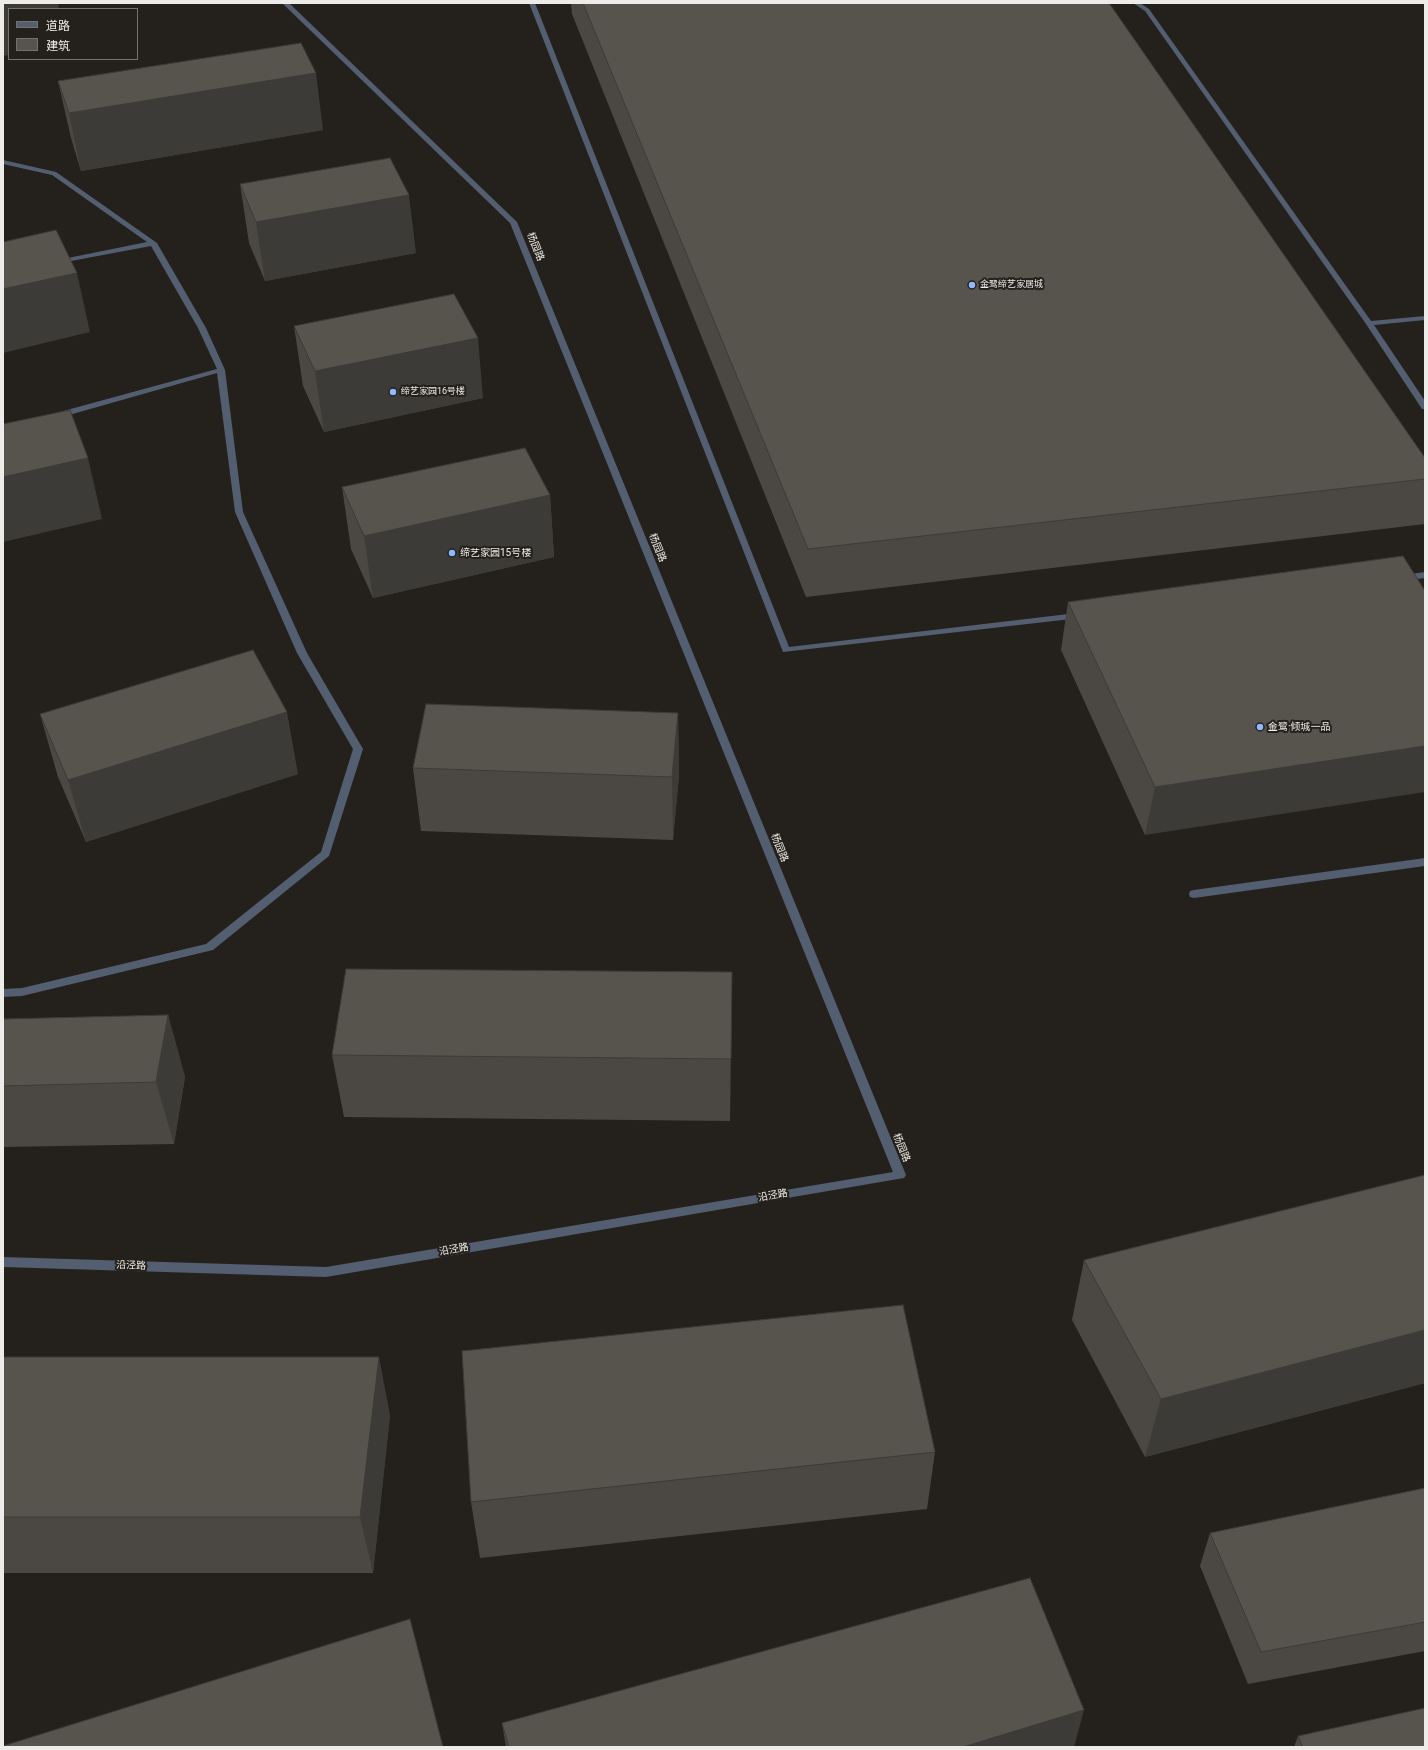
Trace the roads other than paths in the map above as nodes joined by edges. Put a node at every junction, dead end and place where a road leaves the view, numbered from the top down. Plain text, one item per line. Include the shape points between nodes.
1 (284, 3) edge
2 (532, 3) edge
3 (1136, 3) edge
4 (3, 162) edge
5 (153, 243) junction
6 (46, 264) edge
7 (1425, 318) edge
8 (1369, 323) junction
9 (221, 370) junction
10 (1425, 407) edge
11 (48, 418) edge
12 (1425, 575) edge
13 (1393, 579) edge
14 (1086, 615) edge
15 (1425, 862) edge
16 (1194, 894) dead end
17 (3, 993) edge
18 (900, 1174) joint
19 (3, 1262) edge

1 - 18 street, 杨园路 via 513,222
2 - 14 street via 786,650
3 - 8 street via 1147,10
4 - 5 street via 54,173
5 - 6 street
5 - 9 street via 202,328
7 - 8 street
8 - 10 street
9 - 11 street
9 - 17 street via 239,512 302,653 358,749 325,854 209,947 22,992
12 - 13 street
15 - 16 street
18 - 19 street, 沿泾路 via 326,1272

